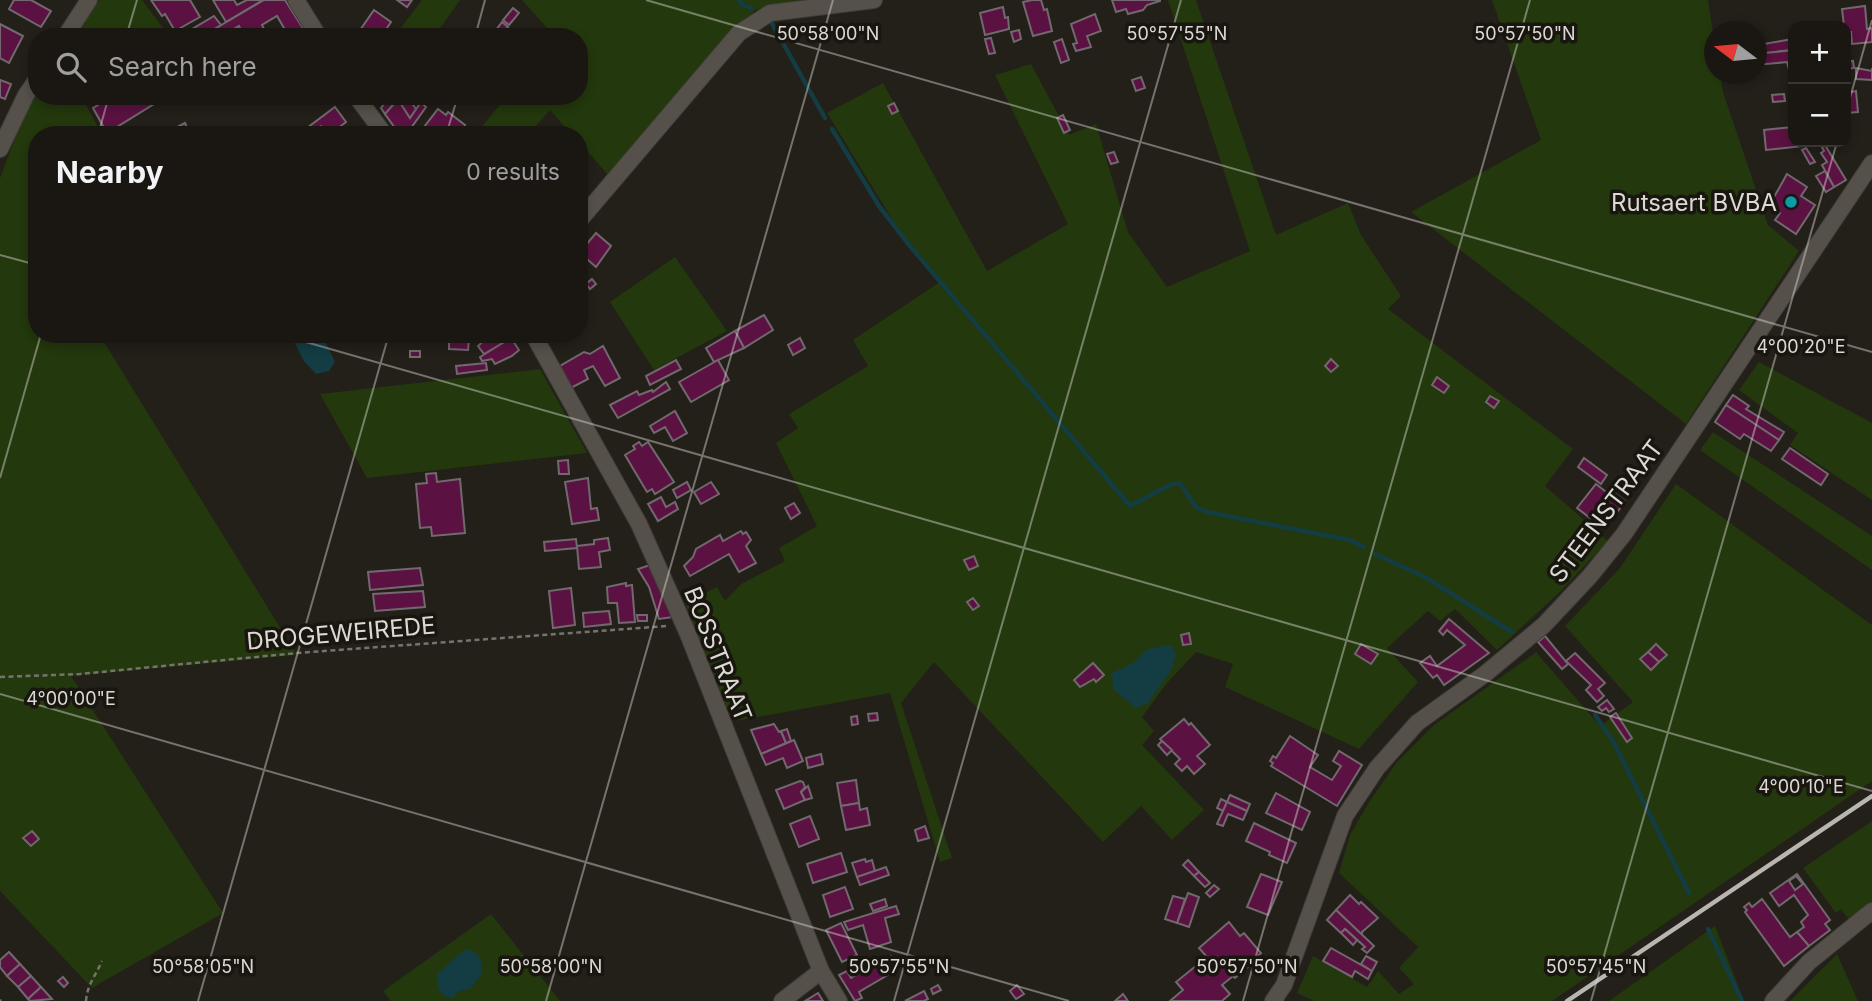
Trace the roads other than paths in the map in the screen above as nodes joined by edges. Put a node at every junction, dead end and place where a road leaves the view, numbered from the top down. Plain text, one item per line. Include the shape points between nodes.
1 (89, 0) edge
2 (296, 0) edge
3 (874, 0) edge
4 (71, 28) edge
5 (313, 28) edge
6 (28, 92) edge
7 (363, 105) edge
8 (378, 126) edge
9 (0, 149) edge
10 (1872, 163) edge
11 (1866, 187) edge
12 (588, 210) edge
13 (538, 343) edge
14 (1872, 911) edge
15 (821, 971) junction
16 (782, 1001) edge
17 (839, 1001) edge
18 (1273, 1001) edge
19 (1773, 1001) edge

1 - 4 street
2 - 5 street
3 - 12 street via 770,13 739,33
6 - 9 street
7 - 8 street
10 - 11 street, STEENSTRAAT
11 - 18 street, STEENSTRAAT via 1590,576 1544,625 1417,723 1377,768 1345,816 1284,985
13 - 15 street, BOSSTRAAT via 639,524 685,626
14 - 19 street via 1809,962
15 - 16 street
15 - 17 street, BOSSTRAAT

